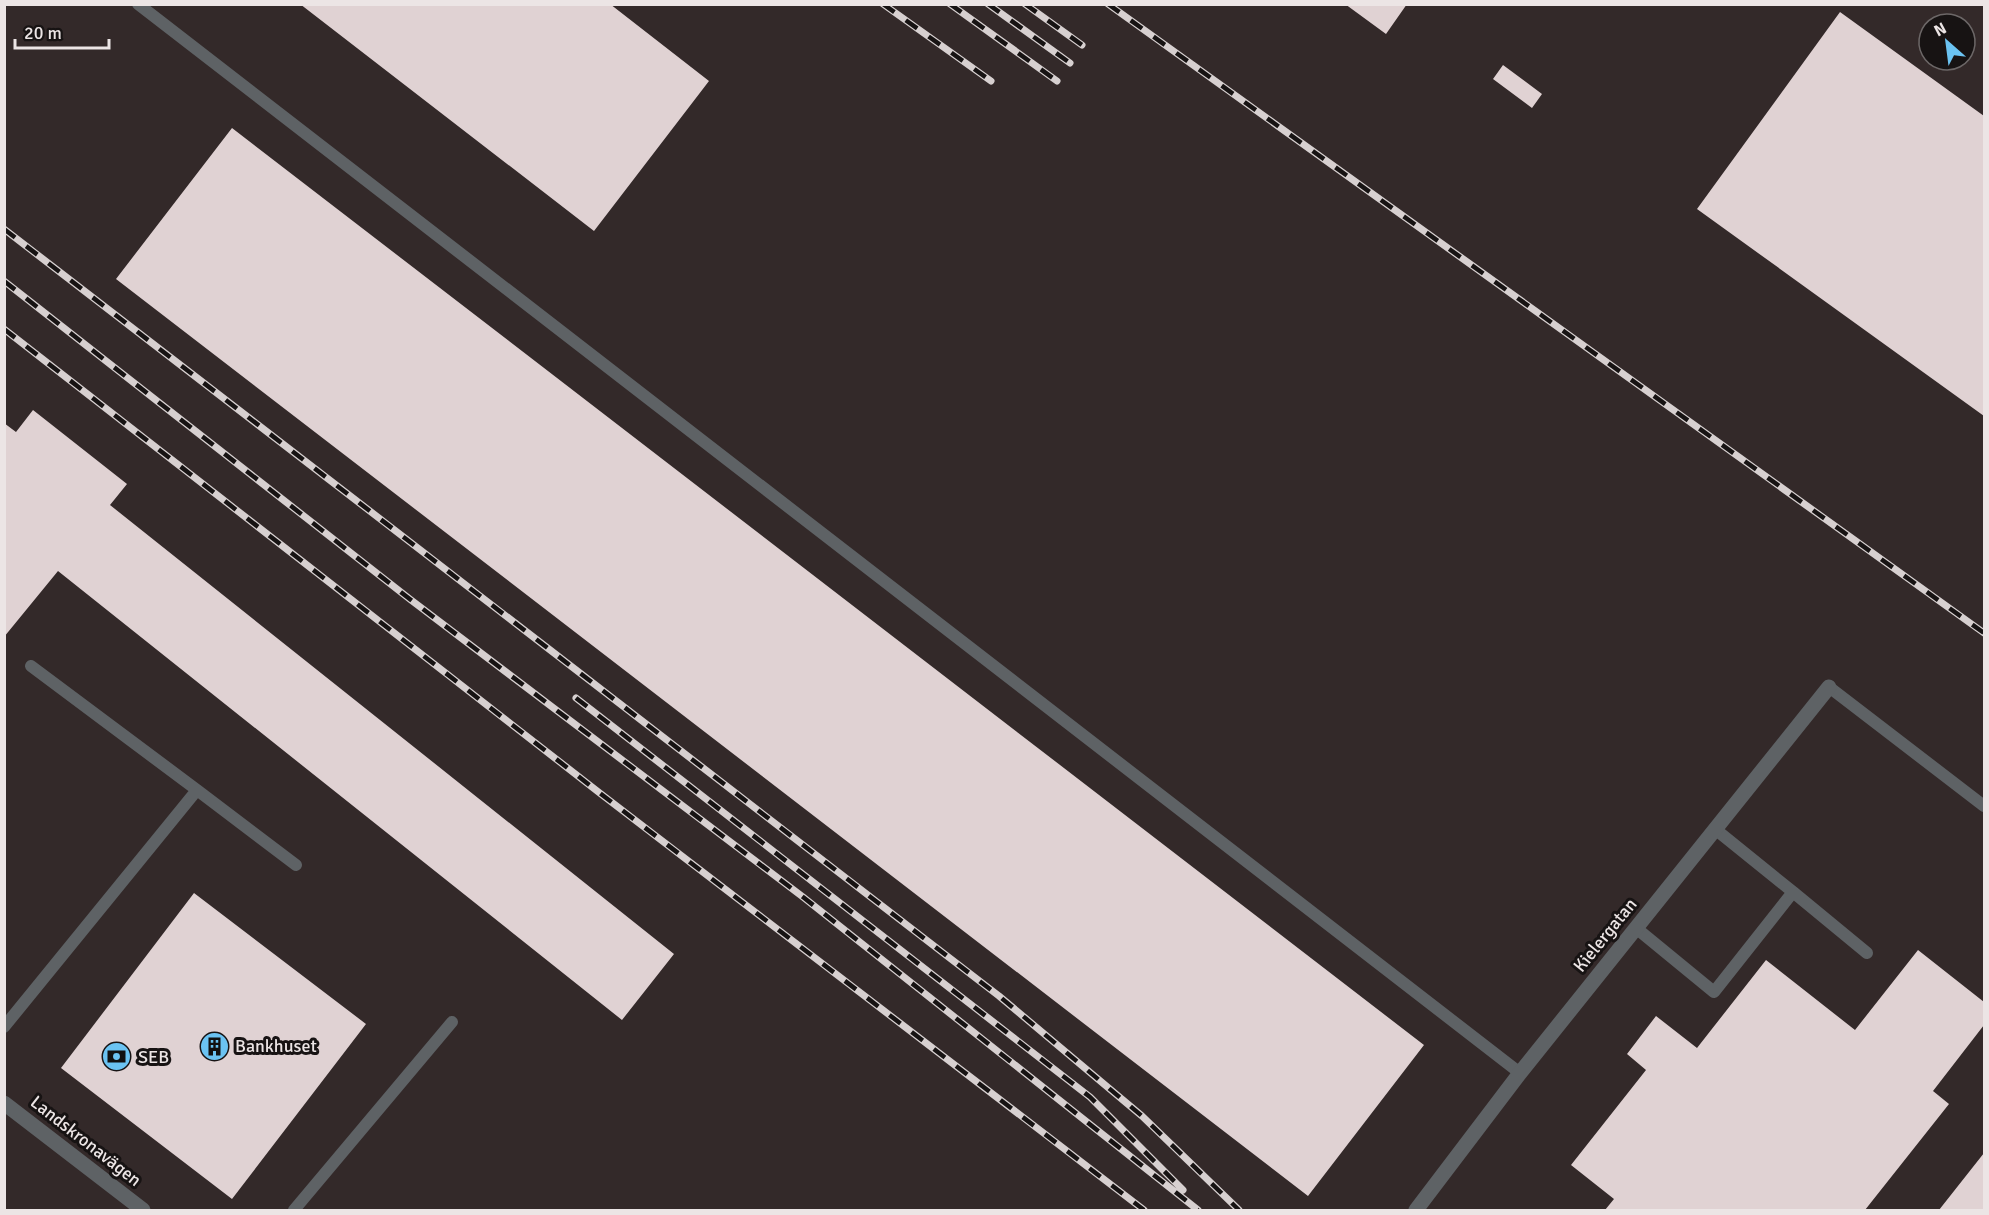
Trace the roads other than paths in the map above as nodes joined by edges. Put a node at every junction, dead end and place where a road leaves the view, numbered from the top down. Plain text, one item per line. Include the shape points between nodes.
1 (138, 4) edge
2 (31, 666) dead end
3 (1829, 687) joint
4 (197, 790) junction
5 (1984, 806) edge
6 (1715, 829) junction
7 (296, 865) dead end
8 (1793, 892) junction
9 (1636, 928) junction
10 (1867, 953) dead end
11 (452, 1022) dead end
12 (4, 1027) edge
13 (1520, 1072) junction
14 (4, 1103) edge
15 (143, 1210) edge
16 (294, 1210) edge
17 (1416, 1210) edge

1 - 13 lane
2 - 4 lane
3 - 5 lane
3 - 6 street, Kielergatan
4 - 7 lane
4 - 12 lane
6 - 8 lane
6 - 9 street, Kielergatan
8 - 9 lane via 1714,992
8 - 10 lane
9 - 13 street, Kielergatan
11 - 16 lane
13 - 17 street, Kielergatan
14 - 15 street, Landskronavägen

